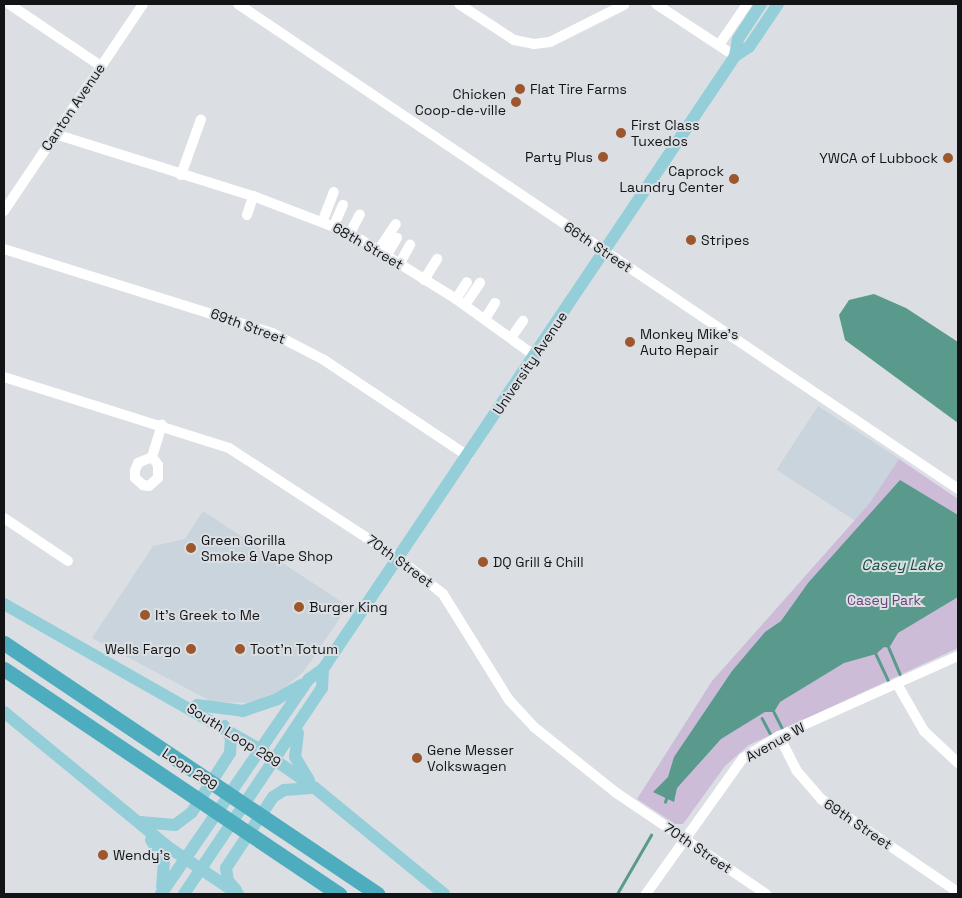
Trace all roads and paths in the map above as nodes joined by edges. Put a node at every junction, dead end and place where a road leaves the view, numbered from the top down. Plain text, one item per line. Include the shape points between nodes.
1 (9, 4) edge
2 (143, 4) edge
3 (238, 4) edge
4 (459, 4) edge
5 (627, 4) edge
6 (656, 4) edge
7 (746, 4) edge
8 (761, 4) edge
9 (778, 4) edge
10 (719, 45) junction
11 (735, 56) junction
12 (101, 66) junction
13 (201, 120) dead end
14 (55, 134) junction
15 (181, 175) junction
16 (334, 192) dead end
17 (254, 196) junction
18 (343, 205) dead end
19 (4, 211) edge
20 (360, 214) dead end
21 (247, 215) dead end
22 (323, 220) junction
23 (396, 224) dead end
24 (334, 225) junction
25 (350, 233) junction
26 (397, 238) dead end
27 (410, 245) dead end
28 (4, 249) edge
29 (383, 252) junction
30 (604, 252) junction
31 (437, 259) dead end
32 (400, 263) junction
33 (424, 280) junction
34 (467, 282) dead end
35 (480, 283) dead end
36 (461, 302) junction
37 (495, 303) dead end
38 (485, 319) junction
39 (523, 321) dead end
40 (511, 338) junction
41 (536, 356) junction
42 (4, 377) edge
43 (162, 425) junction
44 (468, 456) junction
45 (152, 457) dead end
46 (958, 489) edge
47 (4, 518) edge
48 (398, 558) junction
49 (68, 561) dead end
50 (4, 604) edge
51 (4, 643) edge
52 (958, 656) edge
53 (4, 669) edge
54 (323, 669) junction
55 (309, 679) junction
56 (897, 684) junction
57 (178, 700) junction
58 (4, 712) edge
59 (301, 722) junction
60 (224, 726) junction
61 (779, 736) junction
62 (259, 749) junction
63 (276, 760) junction
64 (958, 764) edge
65 (315, 788) junction
66 (137, 822) junction
67 (683, 839) junction
68 (184, 858) junction
69 (201, 870) junction
70 (958, 892) edge
71 (160, 894) edge
72 (184, 894) edge
73 (239, 894) edge
74 (340, 894) edge
75 (377, 894) edge
76 (444, 894) edge
77 (646, 894) edge
78 (766, 894) edge

1 - 12 street
2 - 12 street, Canton Avenue
3 - 30 street, 66th Street
4 - 5 street via 514,40 534,44 550,42
6 - 10 street
7 - 10 street
8 - 11 main road, University Avenue via 738,39
9 - 11 main road, University Avenue via 749,47
10 - 11 street
11 - 30 main road, University Avenue
12 - 14 street, Canton Avenue
13 - 15 street
14 - 15 street, 68th Street
14 - 19 street, Canton Avenue
15 - 17 street, 68th Street
16 - 22 street
17 - 21 street
17 - 22 street, 68th Street
18 - 24 street
20 - 25 street
22 - 24 street, 68th Street
23 - 29 street
24 - 25 street, 68th Street
25 - 29 street, 68th Street
26 - 29 street
27 - 32 street
28 - 44 street, 69th Street via 272,333 324,360
29 - 32 street, 68th Street
30 - 41 main road, University Avenue
30 - 46 street, 66th Street
31 - 33 street
32 - 33 street, 68th Street
33 - 36 street, 68th Street
34 - 36 street
35 - 36 street
36 - 38 street, 68th Street
37 - 38 street
38 - 40 street, 68th Street
39 - 40 street
40 - 41 street, 68th Street
41 - 44 main road, University Avenue
42 - 43 street, 70th Street
43 - 45 street
43 - 48 street, 70th Street via 205,438 252,459
44 - 48 main road, University Avenue
47 - 49 street
48 - 54 main road, University Avenue
48 - 67 street, 70th Street via 443,594 519,713 597,778
50 - 57 main road, South Loop 289
51 - 75 highway, Loop 289
52 - 56 street, Avenue W
53 - 74 highway, Loop 289
54 - 55 main road, University Avenue
54 - 59 main road, University Avenue via 322,688
55 - 57 main road via 277,699 243,711 208,708
55 - 62 main road, University Avenue
56 - 61 street, Avenue W
56 - 64 street via 924,730
57 - 60 main road, South Loop 289
58 - 66 main road
59 - 63 main road, University Avenue
59 - 65 main road via 295,757
60 - 62 main road, South Loop 289
60 - 66 main road via 231,738 226,761 185,820 165,827
61 - 67 street, Avenue W via 743,758
61 - 70 street, 69th Street via 796,770 821,799
62 - 63 main road, South Loop 289
62 - 68 main road, University Avenue
63 - 65 main road, South Loop 289
63 - 69 main road, University Avenue
65 - 73 main road via 284,790 273,796 226,868 228,881
65 - 76 main road, South Loop 289
66 - 68 main road
66 - 71 main road via 164,860
67 - 77 street, Avenue W
67 - 78 street, 70th Street
68 - 69 main road
68 - 71 main road, University Avenue
69 - 72 main road, University Avenue
69 - 73 main road

